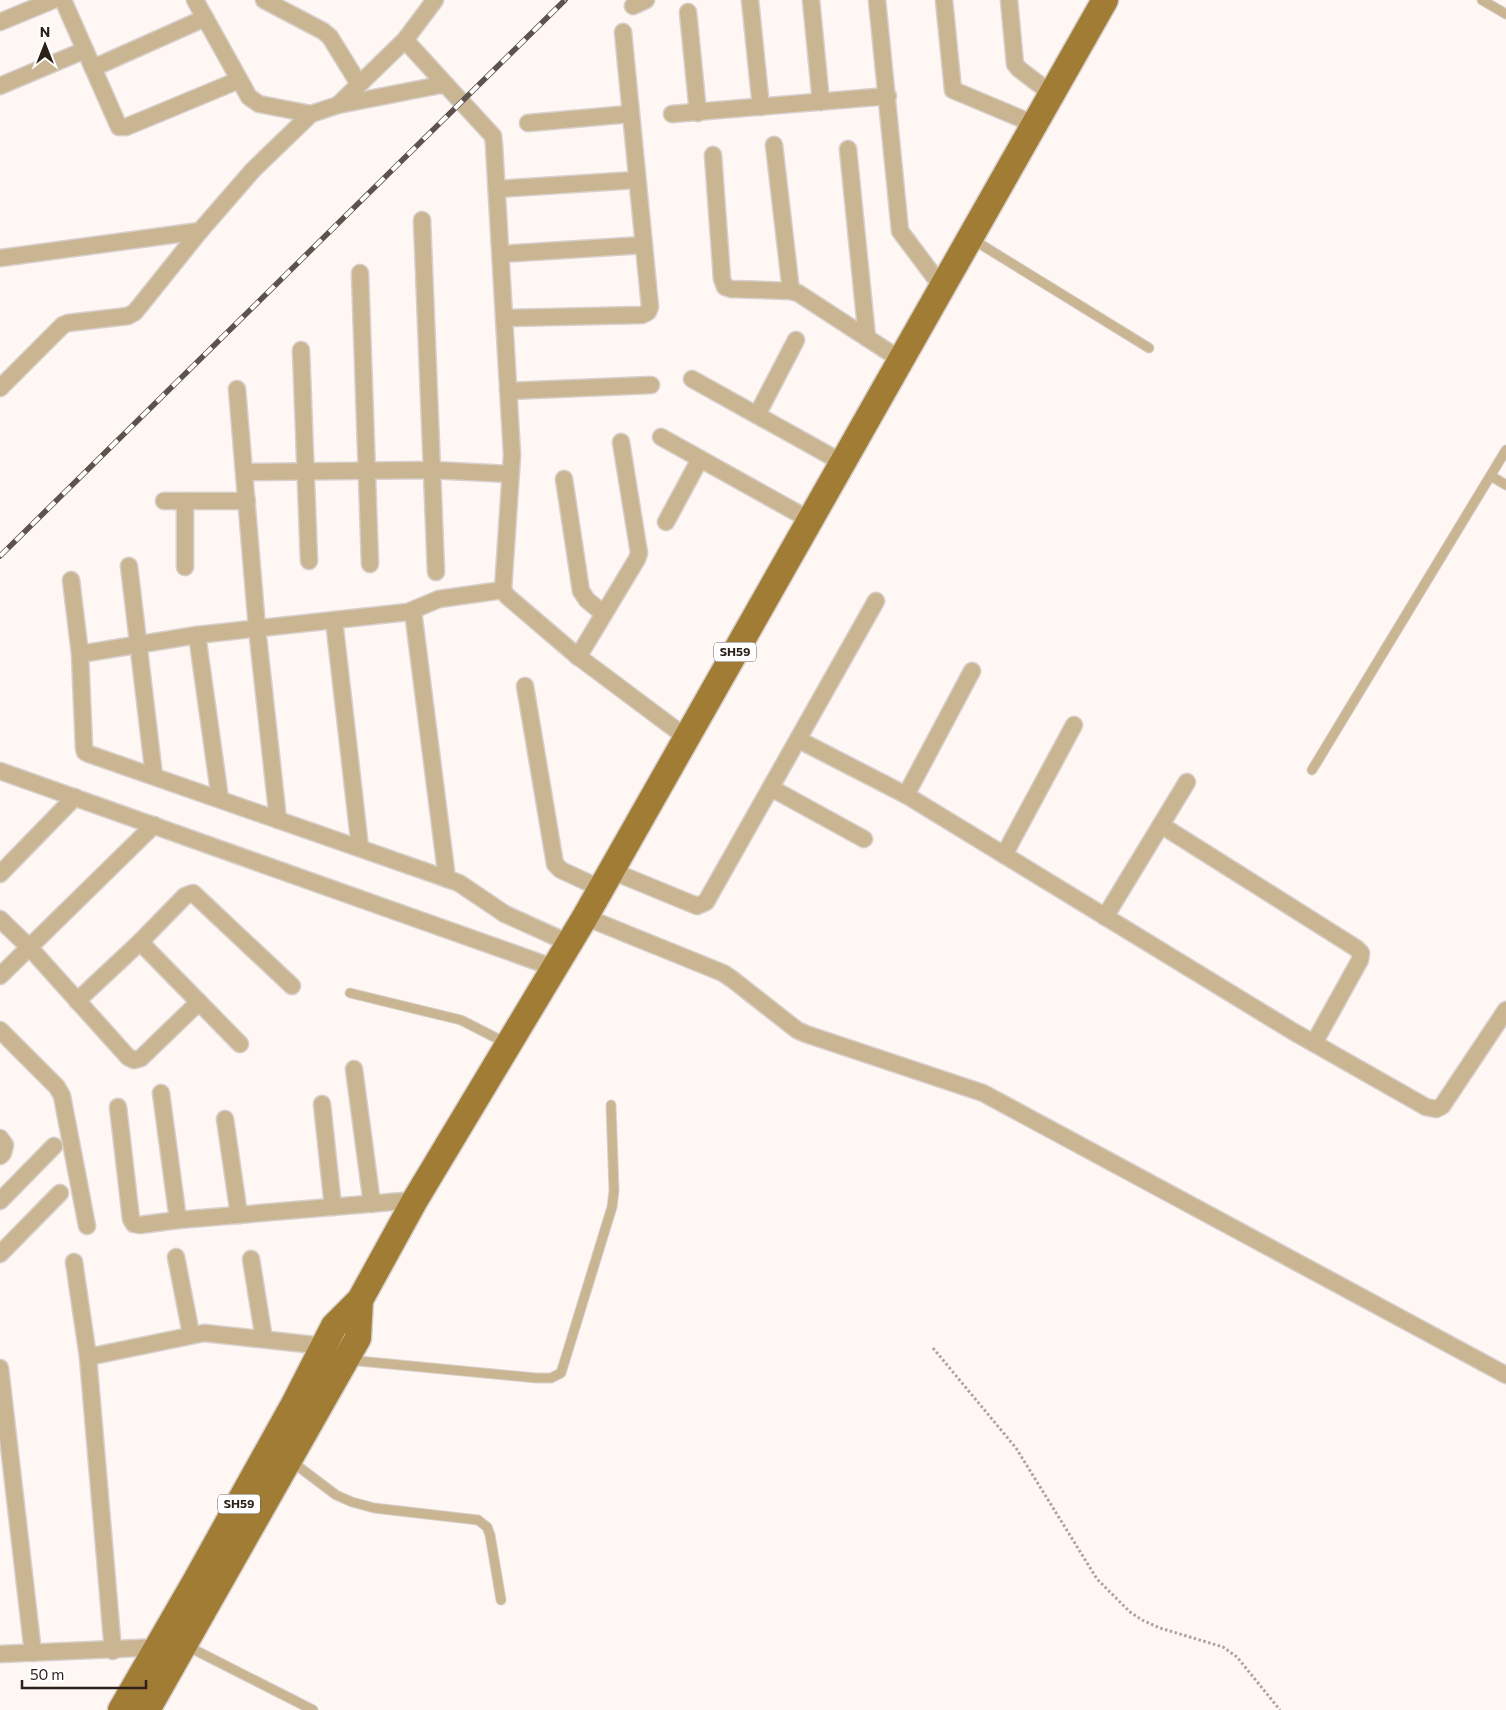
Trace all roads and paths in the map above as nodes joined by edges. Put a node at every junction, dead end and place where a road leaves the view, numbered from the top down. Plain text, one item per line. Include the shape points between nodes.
1 (195, 0) edge
2 (264, 0) edge
3 (435, 0) edge
4 (750, 0) edge
5 (810, 0) edge
6 (877, 0) edge
7 (944, 0) edge
8 (1009, 0) edge
9 (1105, 0) edge
10 (1482, 0) edge
11 (65, 1) edge
12 (688, 12) dead end
13 (1506, 14) edge
14 (205, 18) junction
15 (0, 22) edge
16 (623, 32) dead end
17 (405, 40) junction
18 (85, 50) junction
19 (93, 68) junction
20 (240, 80) junction
21 (360, 84) junction
22 (0, 86) edge
23 (447, 86) junction
24 (1052, 94) junction
25 (888, 96) junction
26 (821, 102) junction
27 (338, 105) junction
28 (761, 107) junction
29 (698, 112) junction
30 (311, 114) junction
31 (630, 114) junction
32 (672, 114) dead end
33 (528, 123) dead end
34 (1034, 124) junction
35 (774, 145) dead end
36 (848, 149) dead end
37 (713, 155) dead end
38 (636, 180) junction
39 (497, 189) junction
40 (422, 220) dead end
41 (200, 231) junction
42 (970, 238) junction
43 (644, 246) junction
44 (501, 254) junction
45 (0, 258) edge
46 (360, 273) dead end
47 (942, 286) junction
48 (792, 291) junction
49 (504, 318) junction
50 (867, 338) junction
51 (796, 340) dead end
52 (1149, 348) dead end
53 (301, 350) dead end
54 (901, 360) junction
55 (692, 379) dead end
56 (651, 386) dead end
57 (0, 388) edge
58 (237, 389) dead end
59 (508, 391) junction
60 (757, 415) junction
61 (661, 437) dead end
62 (621, 442) dead end
63 (1506, 450) edge
64 (700, 459) junction
65 (842, 463) junction
66 (366, 470) junction
67 (431, 470) junction
68 (305, 471) junction
69 (244, 472) junction
70 (510, 474) junction
71 (1491, 476) junction
72 (564, 480) dead end
73 (1506, 484) edge
74 (164, 501) dead end
75 (185, 501) junction
76 (247, 501) junction
77 (810, 520) junction
78 (666, 522) dead end
79 (309, 561) dead end
80 (370, 564) dead end
81 (129, 566) dead end
82 (185, 567) dead end
83 (436, 572) dead end
84 (71, 580) dead end
85 (503, 590) junction
86 (876, 601) dead end
87 (413, 610) junction
88 (604, 614) junction
89 (334, 620) junction
90 (258, 628) junction
91 (197, 635) junction
92 (138, 644) junction
93 (80, 654) junction
94 (578, 657) junction
95 (972, 671) dead end
96 (525, 686) dead end
97 (1074, 725) dead end
98 (687, 738) junction
99 (799, 740) junction
100 (1312, 770) dead end
101 (0, 771) edge
102 (154, 776) junction
103 (1187, 782) dead end
104 (771, 788) junction
105 (906, 795) junction
106 (75, 797) junction
107 (220, 799) junction
108 (278, 820) junction
109 (154, 825) junction
110 (1161, 825) junction
111 (864, 839) dead end
112 (360, 848) junction
113 (1004, 855) junction
114 (0, 874) edge
115 (447, 878) junction
116 (607, 880) junction
117 (586, 917) junction
118 (1105, 917) junction
119 (0, 919) edge
120 (140, 942) junction
121 (569, 943) junction
122 (30, 948) junction
123 (555, 968) junction
124 (0, 976) edge
125 (292, 986) dead end
126 (350, 992) dead end
127 (77, 1001) junction
128 (198, 1002) junction
129 (1506, 1010) edge
130 (0, 1030) edge
131 (1314, 1043) junction
132 (240, 1044) dead end
133 (509, 1045) junction
134 (354, 1069) dead end
135 (161, 1093) dead end
136 (322, 1104) dead end
137 (611, 1105) dead end
138 (118, 1106) dead end
139 (225, 1119) dead end
140 (0, 1138) edge
141 (54, 1146) dead end
142 (0, 1156) edge
143 (60, 1194) dead end
144 (415, 1200) junction
145 (0, 1201) edge
146 (372, 1204) junction
147 (333, 1207) junction
148 (240, 1215) junction
149 (178, 1220) junction
150 (87, 1226) dead end
151 (0, 1254) edge
152 (176, 1257) dead end
153 (251, 1260) dead end
154 (74, 1262) dead end
155 (360, 1300) junction
156 (191, 1334) junction
157 (264, 1339) junction
158 (324, 1346) junction
159 (933, 1348) dead end
160 (88, 1356) junction
161 (346, 1360) junction
162 (0, 1368) edge
163 (1506, 1375) edge
164 (289, 1459) junction
165 (501, 1600) dead end
166 (184, 1645) junction
167 (157, 1648) junction
168 (113, 1651) junction
169 (34, 1653) junction
170 (0, 1654) edge
171 (121, 1710) edge
172 (147, 1710) edge
173 (313, 1710) edge
174 (1280, 1710) edge

1 - 14 street
2 - 21 street via 330,37
3 - 17 street
4 - 28 street
5 - 26 street
6 - 25 street
7 - 34 street via 953,90
8 - 24 street via 1015,64
9 - 24 main road, SH59
10 - 13 lane
11 - 15 street
11 - 18 street
12 - 29 street
14 - 19 street
14 - 20 street
16 - 31 street
17 - 21 street
17 - 23 street
18 - 19 street
18 - 22 street
19 - 20 street via 119,127 126,127
20 - 30 street via 249,97 259,104
21 - 27 street
23 - 27 street
23 - 39 street via 493,136
24 - 34 main road, SH59
25 - 26 street
25 - 47 street via 900,231
26 - 28 street
27 - 30 street
28 - 29 street
29 - 32 street
30 - 41 street via 253,170
31 - 33 street
31 - 38 street
34 - 42 main road, SH59
35 - 48 street
36 - 50 street
37 - 48 street via 725,286 731,289
38 - 39 street
38 - 43 street
39 - 44 street
40 - 67 street
41 - 45 street
41 - 57 street via 135,312 128,316 63,325
42 - 47 main road, SH59
42 - 52 lane
43 - 44 street
43 - 49 street via 648,312 642,315
44 - 49 street
46 - 66 street
47 - 54 main road, SH59
48 - 50 street
49 - 59 street
50 - 54 street
51 - 60 street
53 - 68 street
54 - 65 main road, SH59
55 - 60 street
56 - 59 street
58 - 69 street
59 - 70 street
60 - 65 street
61 - 64 street
62 - 88 street via 639,553
63 - 71 lane
64 - 77 street
64 - 78 street
65 - 77 main road, SH59
66 - 67 street
66 - 68 street
66 - 80 street
67 - 70 street
67 - 83 street
68 - 69 street
68 - 79 street
69 - 76 street
70 - 85 street
71 - 73 lane
71 - 100 lane
72 - 88 street via 581,591
74 - 75 street
75 - 76 street
75 - 82 street
76 - 90 street
77 - 98 main road, SH59
81 - 92 street
84 - 93 street
85 - 87 street via 438,599
85 - 94 street
86 - 99 street
87 - 89 street
87 - 115 street
88 - 94 street
89 - 90 street
89 - 112 street
90 - 91 street
90 - 108 street
91 - 92 street
91 - 107 street
92 - 93 street
92 - 102 street
93 - 102 street via 85,752
94 - 98 street
95 - 105 street
96 - 116 street via 555,864 561,870
97 - 113 street
98 - 116 main road, SH59
99 - 104 street
99 - 105 street
101 - 106 street
102 - 107 street
103 - 110 street
104 - 111 street
104 - 116 street via 706,902 697,906
105 - 113 street
106 - 109 street
106 - 114 street
107 - 108 street
108 - 112 street
109 - 122 street
109 - 123 street
110 - 118 street
110 - 131 street via 1361,953
112 - 115 street
113 - 118 street
115 - 121 street via 464,885 505,914
116 - 117 main road, SH59
117 - 121 main road, SH59
117 - 163 street via 723,973 806,1034 983,1093
118 - 131 street
119 - 122 street
120 - 125 street via 185,896 193,893
120 - 127 street
120 - 128 street
121 - 123 main road, SH59
122 - 124 street
122 - 127 street
123 - 133 main road, SH59
126 - 133 lane via 461,1020
127 - 128 street via 134,1060 140,1058
128 - 132 street
129 - 131 street via 1442,1106 1436,1109
130 - 150 street via 57,1087 62,1096
133 - 144 main road, SH59
134 - 146 street
135 - 149 street
136 - 147 street
137 - 161 lane via 612,1207 561,1373 551,1378 536,1378
138 - 149 street via 131,1220 140,1225
139 - 148 street
140 - 142 street via 4,1146
141 - 145 street
143 - 151 street
144 - 146 street
144 - 155 main road, SH59
146 - 147 street
147 - 148 street
148 - 149 street
152 - 156 street
153 - 157 street
154 - 160 street
155 - 158 main road, SH59 via 334,1326
155 - 161 main road, SH59 via 358,1338
156 - 157 street
156 - 160 street
157 - 158 street
158 - 167 main road, SH59
159 - 174 path via 1016,1448 1097,1579 1142,1620 1230,1651
160 - 168 street
161 - 164 main road, SH59
162 - 169 street
164 - 165 lane via 336,1496 352,1502 374,1508 478,1520 487,1527 490,1535
164 - 166 main road, SH59
166 - 167 street
166 - 172 main road, SH59
166 - 173 lane
167 - 168 street
167 - 171 main road, SH59
168 - 169 street
169 - 170 street

